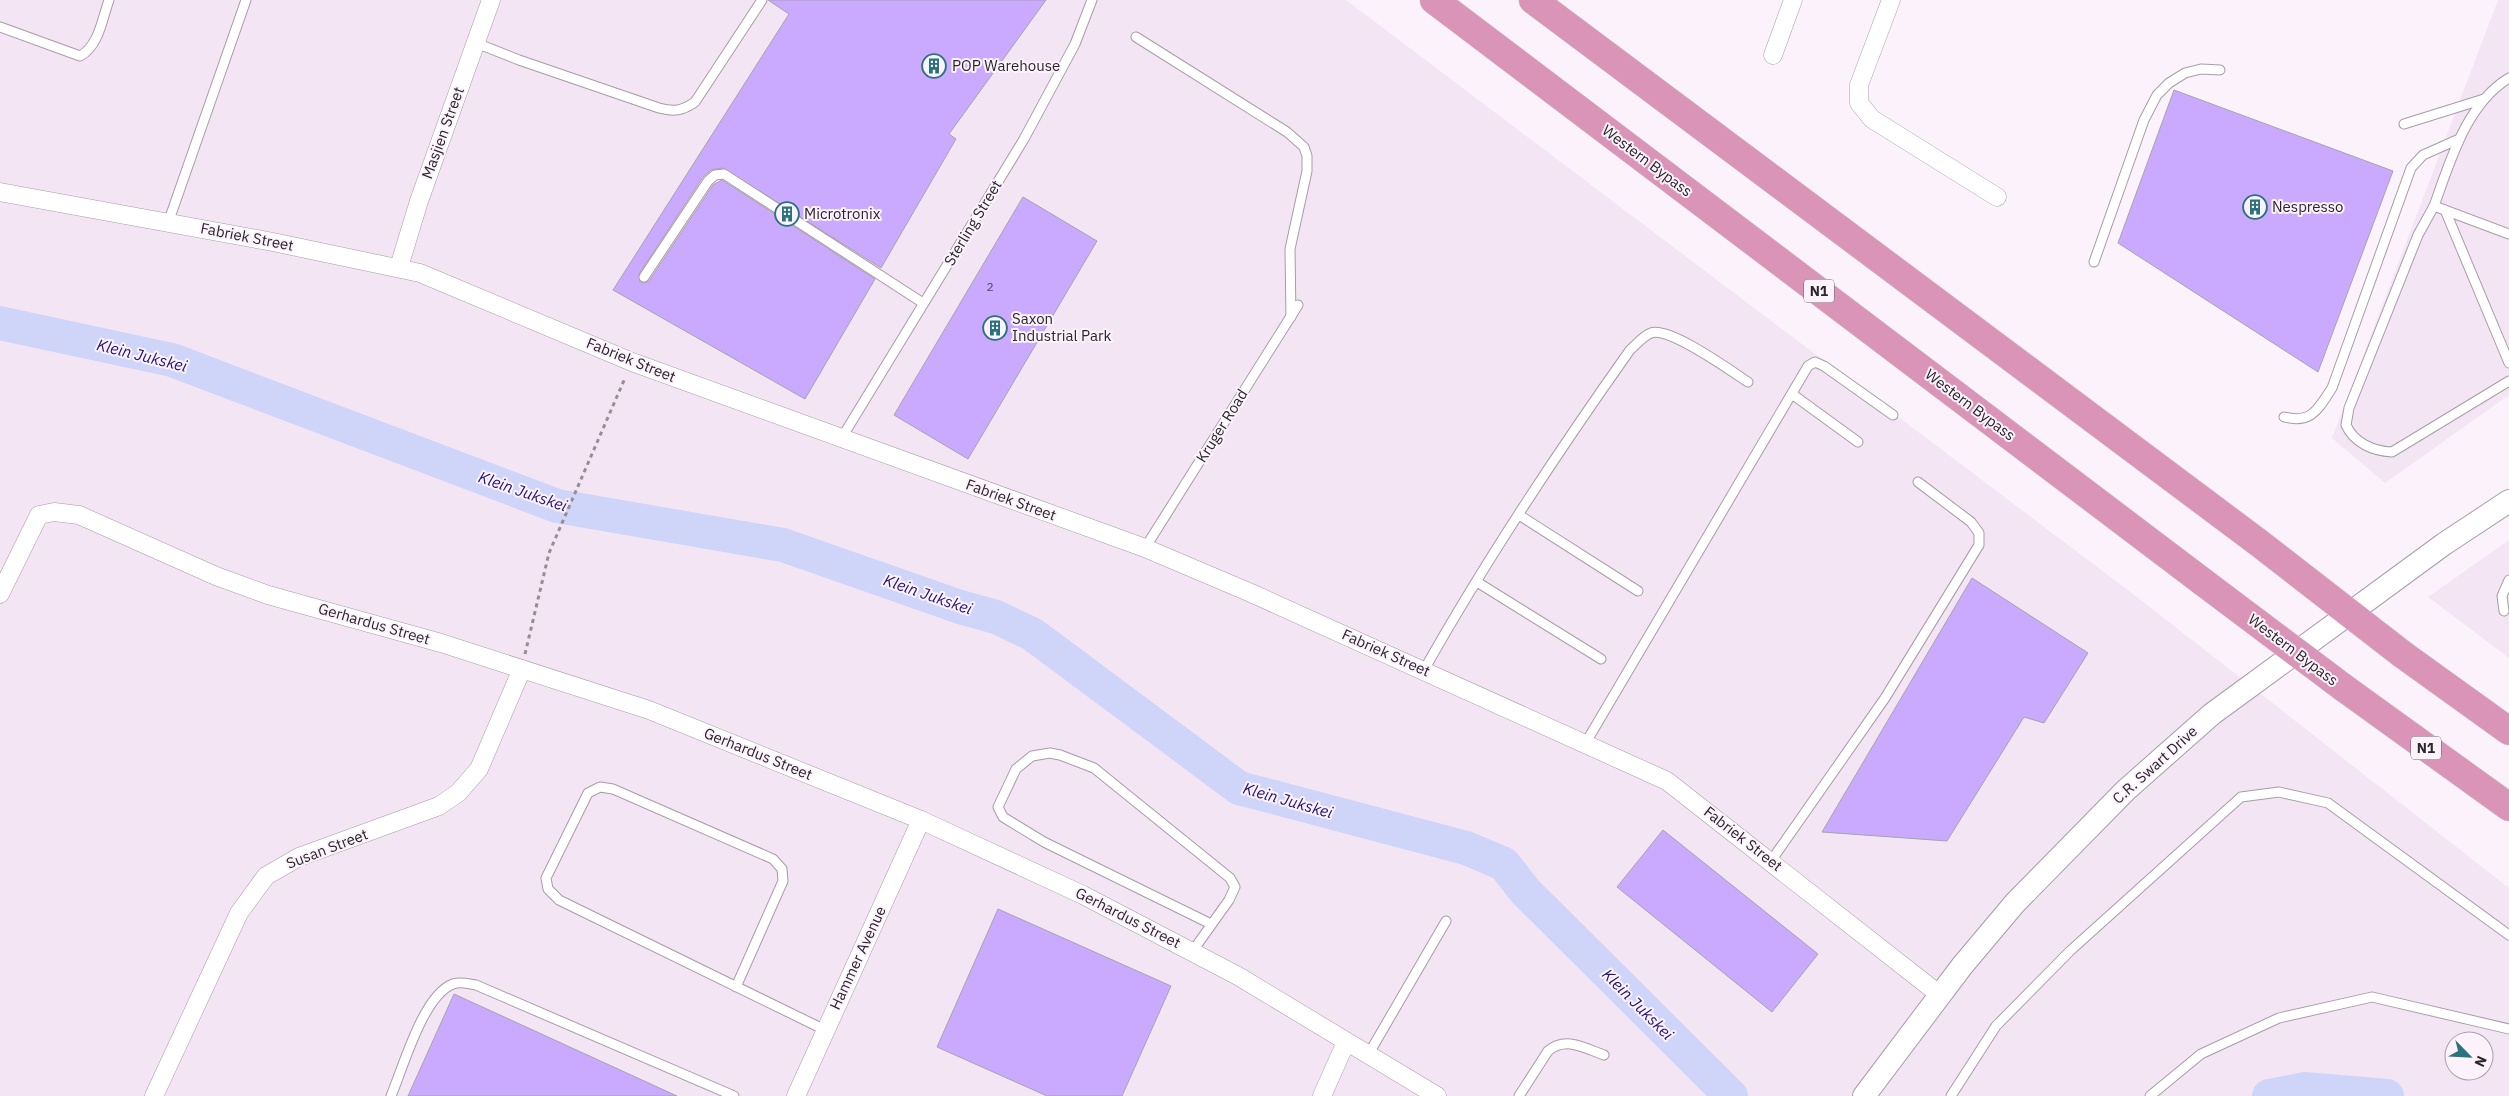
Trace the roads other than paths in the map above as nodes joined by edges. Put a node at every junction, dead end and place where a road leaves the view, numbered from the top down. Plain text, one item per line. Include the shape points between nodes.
1 (109, 0) edge
2 (246, 0) edge
3 (492, 0) edge
4 (762, 0) edge
5 (1092, 0) edge
6 (1434, 0) edge
7 (1533, 0) edge
8 (1793, 0) edge
9 (1891, 0) edge
10 (0, 27) edge
11 (1136, 37) dead end
12 (476, 43) junction
13 (1773, 55) dead end
14 (2220, 70) dead end
15 (2509, 78) edge
16 (2484, 99) junction
17 (2404, 124) dead end
18 (2460, 139) junction
19 (0, 192) edge
20 (1997, 197) dead end
21 (2434, 206) junction
22 (2445, 210) junction
23 (168, 223) junction
24 (2509, 234) edge
25 (2094, 262) dead end
26 (399, 267) junction
27 (644, 277) dead end
28 (923, 303) junction
29 (1298, 305) dead end
30 (1290, 317) junction
31 (2509, 363) edge
32 (2509, 380) edge
33 (1748, 382) dead end
34 (1792, 394) junction
35 (1893, 415) dead end
36 (2284, 416) dead end
37 (841, 439) junction
38 (1858, 442) dead end
39 (1918, 482) dead end
40 (2509, 501) edge
41 (1519, 515) junction
42 (1145, 548) junction
43 (2509, 580) edge
44 (1477, 582) junction
45 (1638, 591) dead end
46 (0, 594) edge
47 (2504, 611) dead end
48 (1601, 659) dead end
49 (522, 669) junction
50 (1424, 670) junction
51 (2509, 732) edge
52 (1585, 744) junction
53 (2509, 807) edge
54 (921, 820) junction
55 (1771, 861) junction
56 (1446, 921) dead end
57 (1211, 924) junction
58 (2509, 935) edge
59 (1192, 952) junction
60 (736, 986) junction
61 (1940, 995) junction
62 (2509, 1029) edge
63 (825, 1030) junction
64 (1346, 1042) junction
65 (1368, 1055) junction
66 (1604, 1056) dead end
67 (154, 1096) edge
68 (391, 1096) edge
69 (734, 1096) edge
70 (796, 1096) edge
71 (1322, 1096) edge
72 (1437, 1096) edge
73 (1519, 1096) edge
74 (1864, 1096) edge
75 (1951, 1096) edge
76 (2150, 1096) edge

1 - 10 lane via 95,41 89,51 80,56
2 - 23 lane
3 - 12 street, Masjien Street
4 - 12 lane via 695,102 684,110 659,108
5 - 28 lane, Sterling Street via 1055,85
6 - 53 highway, Western Bypass / N1, bridge via 2344,688
7 - 51 highway, bridge
8 - 13 street
9 - 20 street via 1859,85 1859,103 1872,119
11 - 30 lane via 1287,132 1304,147 1307,171 1290,249
12 - 26 street, Masjien Street via 419,201
14 - 25 lane via 2201,69 2185,73 2157,96 2144,120
15 - 16 lane
16 - 17 lane
16 - 18 lane
18 - 21 lane
18 - 36 lane via 2423,156 2411,168 2332,388 2309,417 2296,419
19 - 23 street, Fabriek Street
21 - 22 lane
21 - 32 lane via 2418,235 2349,408 2346,424 2368,447 2392,452
22 - 24 lane
22 - 31 lane
23 - 26 street, Fabriek Street
26 - 37 street, Fabriek Street via 461,288 632,362
27 - 28 lane via 708,181 715,175 724,174
28 - 37 lane, Sterling Street
29 - 30 lane, Kruger Road
30 - 42 lane, Kruger Road
33 - 41 lane via 1677,339 1652,332 1630,350
34 - 35 lane via 1808,366 1815,362
34 - 38 lane
34 - 52 lane
37 - 42 street, Fabriek Street
39 - 55 lane via 1971,522 1979,533 1980,545 1885,698
40 - 61 street, C.R. Swart Drive via 2444,544 2212,714 2126,790 2054,861
41 - 44 lane
41 - 45 lane
42 - 50 street, Fabriek Street
43 - 47 lane via 2502,596
44 - 48 lane
44 - 50 lane
46 - 49 street, Gerhardus Street via 39,516 54,512 78,515 216,576 268,595 442,643
49 - 54 street, Gerhardus Street via 649,710
49 - 67 street, Susan Street via 479,769 458,794 439,806 298,857 266,876 239,913
50 - 52 street, Fabriek Street
52 - 55 street, Fabriek Street via 1667,781
54 - 59 street, Gerhardus Street via 1083,895
54 - 63 street, Hammer Avenue
55 - 61 street, Fabriek Street
56 - 65 lane
57 - 57 lane via 1229,900 1235,887 1233,882 1136,800 1094,768 1060,754 1032,756 1016,769 998,808 1003,817 1044,842
57 - 59 lane
58 - 75 lane via 2328,803 2279,792 2241,797 2070,951 1996,1026
59 - 64 street, Gerhardus Street via 1268,993
60 - 60 lane via 559,900 548,889 546,878 588,794 600,787 613,789 773,859 782,869 783,882
60 - 63 lane
61 - 74 street, C.R. Swart Drive
62 - 76 lane via 2372,997 2270,1022 2201,1054
63 - 70 street, Hammer Avenue
64 - 65 street, Gerhardus Street
64 - 71 street
65 - 72 street, Gerhardus Street
66 - 73 lane via 1571,1043 1553,1047
68 - 69 lane via 421,1023 436,997 452,984 461,982 485,989

